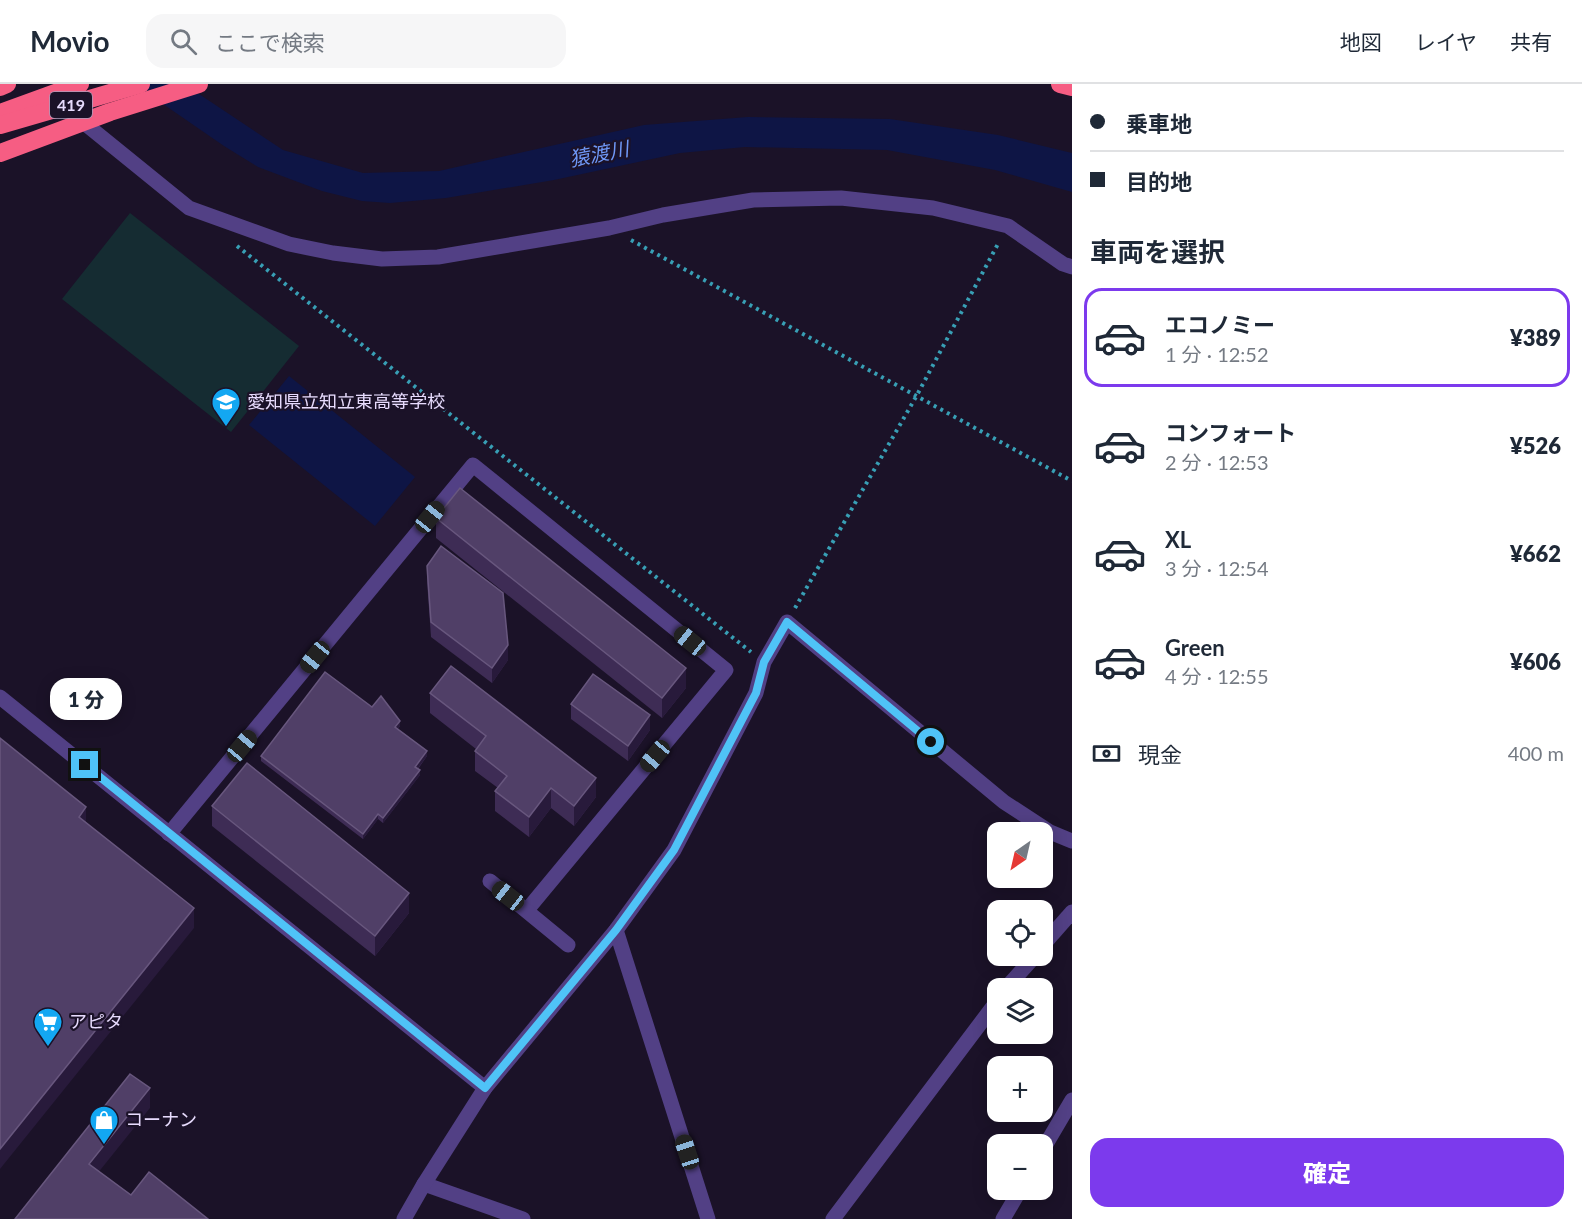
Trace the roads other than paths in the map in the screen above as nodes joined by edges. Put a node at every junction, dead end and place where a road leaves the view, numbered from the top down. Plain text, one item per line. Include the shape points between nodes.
1 (7, 84) edge
2 (80, 84) edge
3 (141, 84) edge
4 (199, 84) edge
5 (1060, 84) edge
6 (0, 87) edge
7 (1072, 87) edge
8 (0, 113) edge
9 (83, 122) junction
10 (0, 125) edge
11 (0, 153) edge
12 (1072, 267) edge
13 (0, 697) edge
14 (170, 834) junction
15 (1072, 841) edge
16 (490, 881) dead end
17 (527, 910) junction
18 (1072, 912) edge
19 (616, 930) junction
20 (1053, 934) edge
21 (568, 945) dead end
22 (1026, 966) edge
23 (1015, 978) edge
24 (987, 1015) edge
25 (485, 1088) junction
26 (1072, 1100) edge
27 (1052, 1134) edge
28 (424, 1184) junction
29 (1014, 1200) edge
30 (404, 1219) edge
31 (523, 1219) edge
32 (708, 1219) edge
33 (833, 1219) edge
34 (1003, 1219) edge

1 - 6 highway
2 - 8 highway, 419
3 - 10 highway, 419
4 - 9 highway, 419
5 - 7 highway
9 - 11 highway, 419
9 - 12 street via 189,208 289,244 333,253 382,260 438,256 753,200 841,198 933,208 1008,226
13 - 14 street
14 - 17 street via 473,465 726,670
14 - 25 street
15 - 19 street via 1050,832 1004,802 787,622 764,662 756,693 674,850
16 - 17 street
17 - 21 street
18 - 20 street
19 - 25 street
19 - 32 street
22 - 23 street
24 - 33 street
25 - 28 street
26 - 27 street
28 - 30 street
28 - 31 street
29 - 34 street

